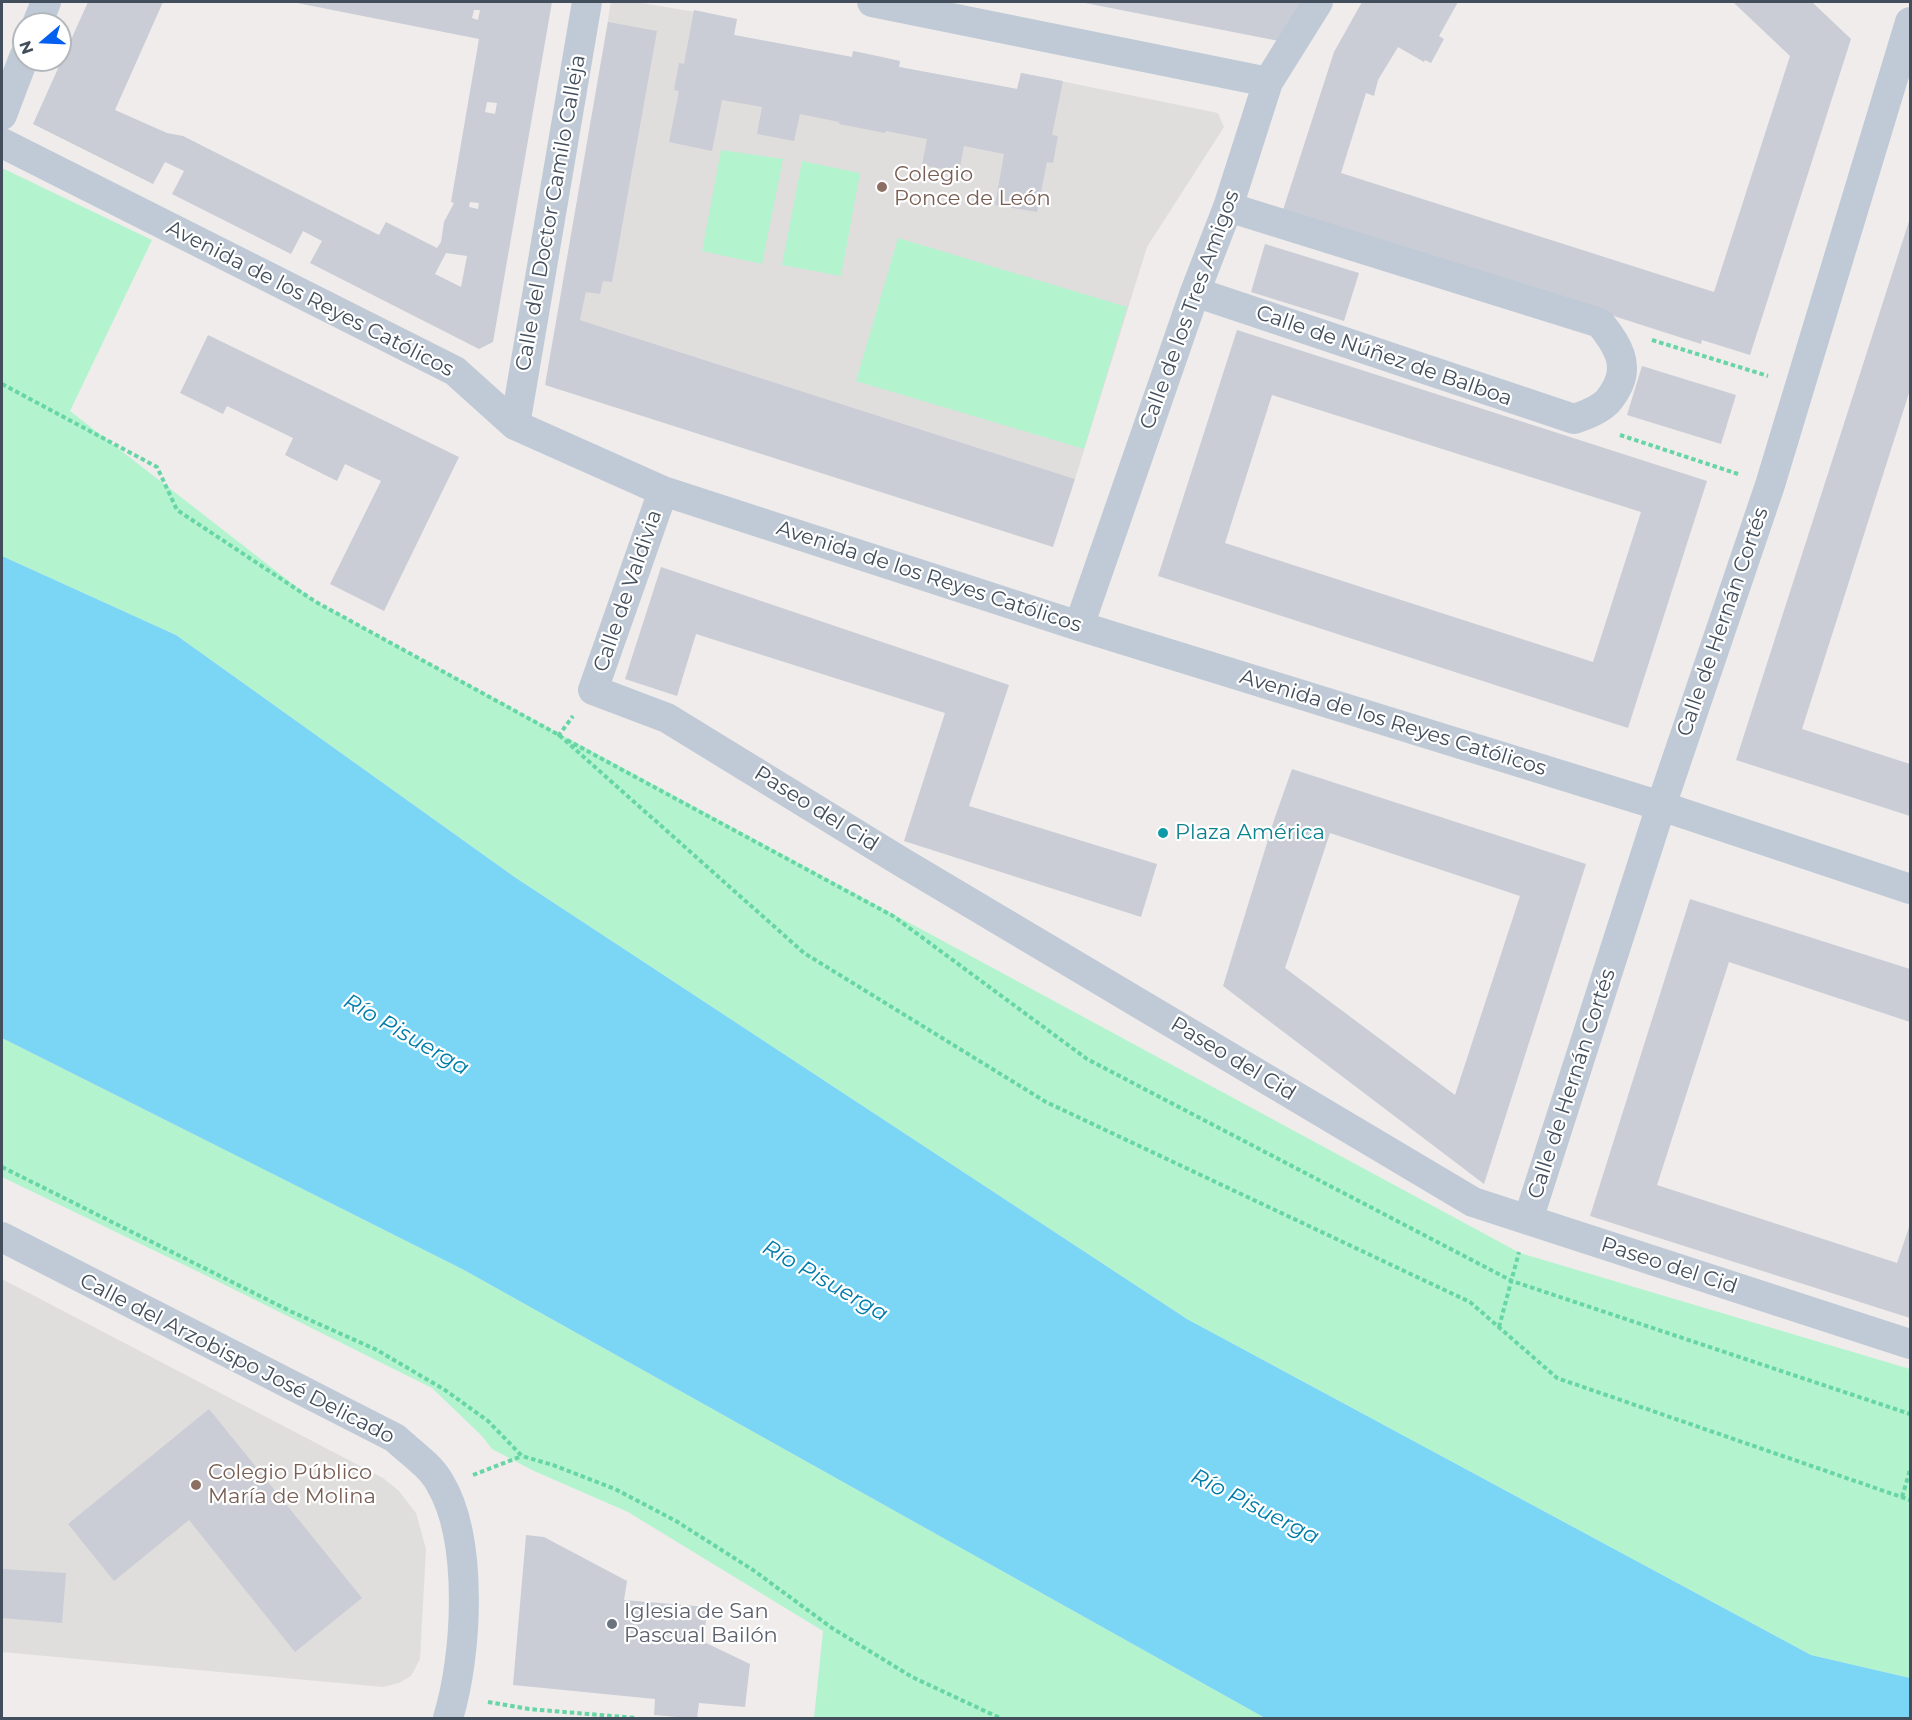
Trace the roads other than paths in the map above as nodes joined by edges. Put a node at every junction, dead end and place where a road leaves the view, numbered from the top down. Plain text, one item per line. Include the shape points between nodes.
1 (587, 2) edge
2 (881, 2) edge
3 (1318, 2) edge
4 (1911, 22) edge
5 (18, 72) edge
6 (1268, 82) junction
7 (2, 115) edge
8 (2, 143) edge
9 (1228, 207) junction
10 (1195, 292) junction
11 (515, 425) junction
12 (663, 491) junction
13 (1079, 626) junction
14 (593, 690) joint
15 (1662, 806) junction
16 (1911, 889) edge
17 (1528, 1220) junction
18 (2, 1237) edge
19 (1911, 1344) edge
20 (451, 1708) edge

1 - 11 street, Calle del Doctor Camilo Calleja
2 - 6 street
3 - 6 street, Calle de los Tres Amigos
4 - 15 street, Calle de Hernán Cortés via 1770,485
5 - 7 street
6 - 9 street, Calle de los Tres Amigos
8 - 11 street, Avenida de los Reyes Católicos via 455,370
9 - 10 street, Calle de los Tres Amigos
9 - 10 street, Calle de Núñez de Balboa via 1600,323 1621,357 1623,372 1617,388 1608,402 1574,419
10 - 13 street, Calle de los Tres Amigos
11 - 12 street, Avenida de los Reyes Católicos
12 - 13 street, Avenida de los Reyes Católicos
12 - 14 street, Calle de Valdivia
13 - 15 street, Avenida de los Reyes Católicos
14 - 17 street, Paseo del Cid via 667,718 1473,1202
15 - 16 street, Avenida de los Reyes Católicos
15 - 17 street, Calle de Hernán Cortés
17 - 19 street, Paseo del Cid
18 - 20 street, Calle del Arzobispo José Delicado via 394,1438 434,1472 457,1527 464,1572 462,1638

